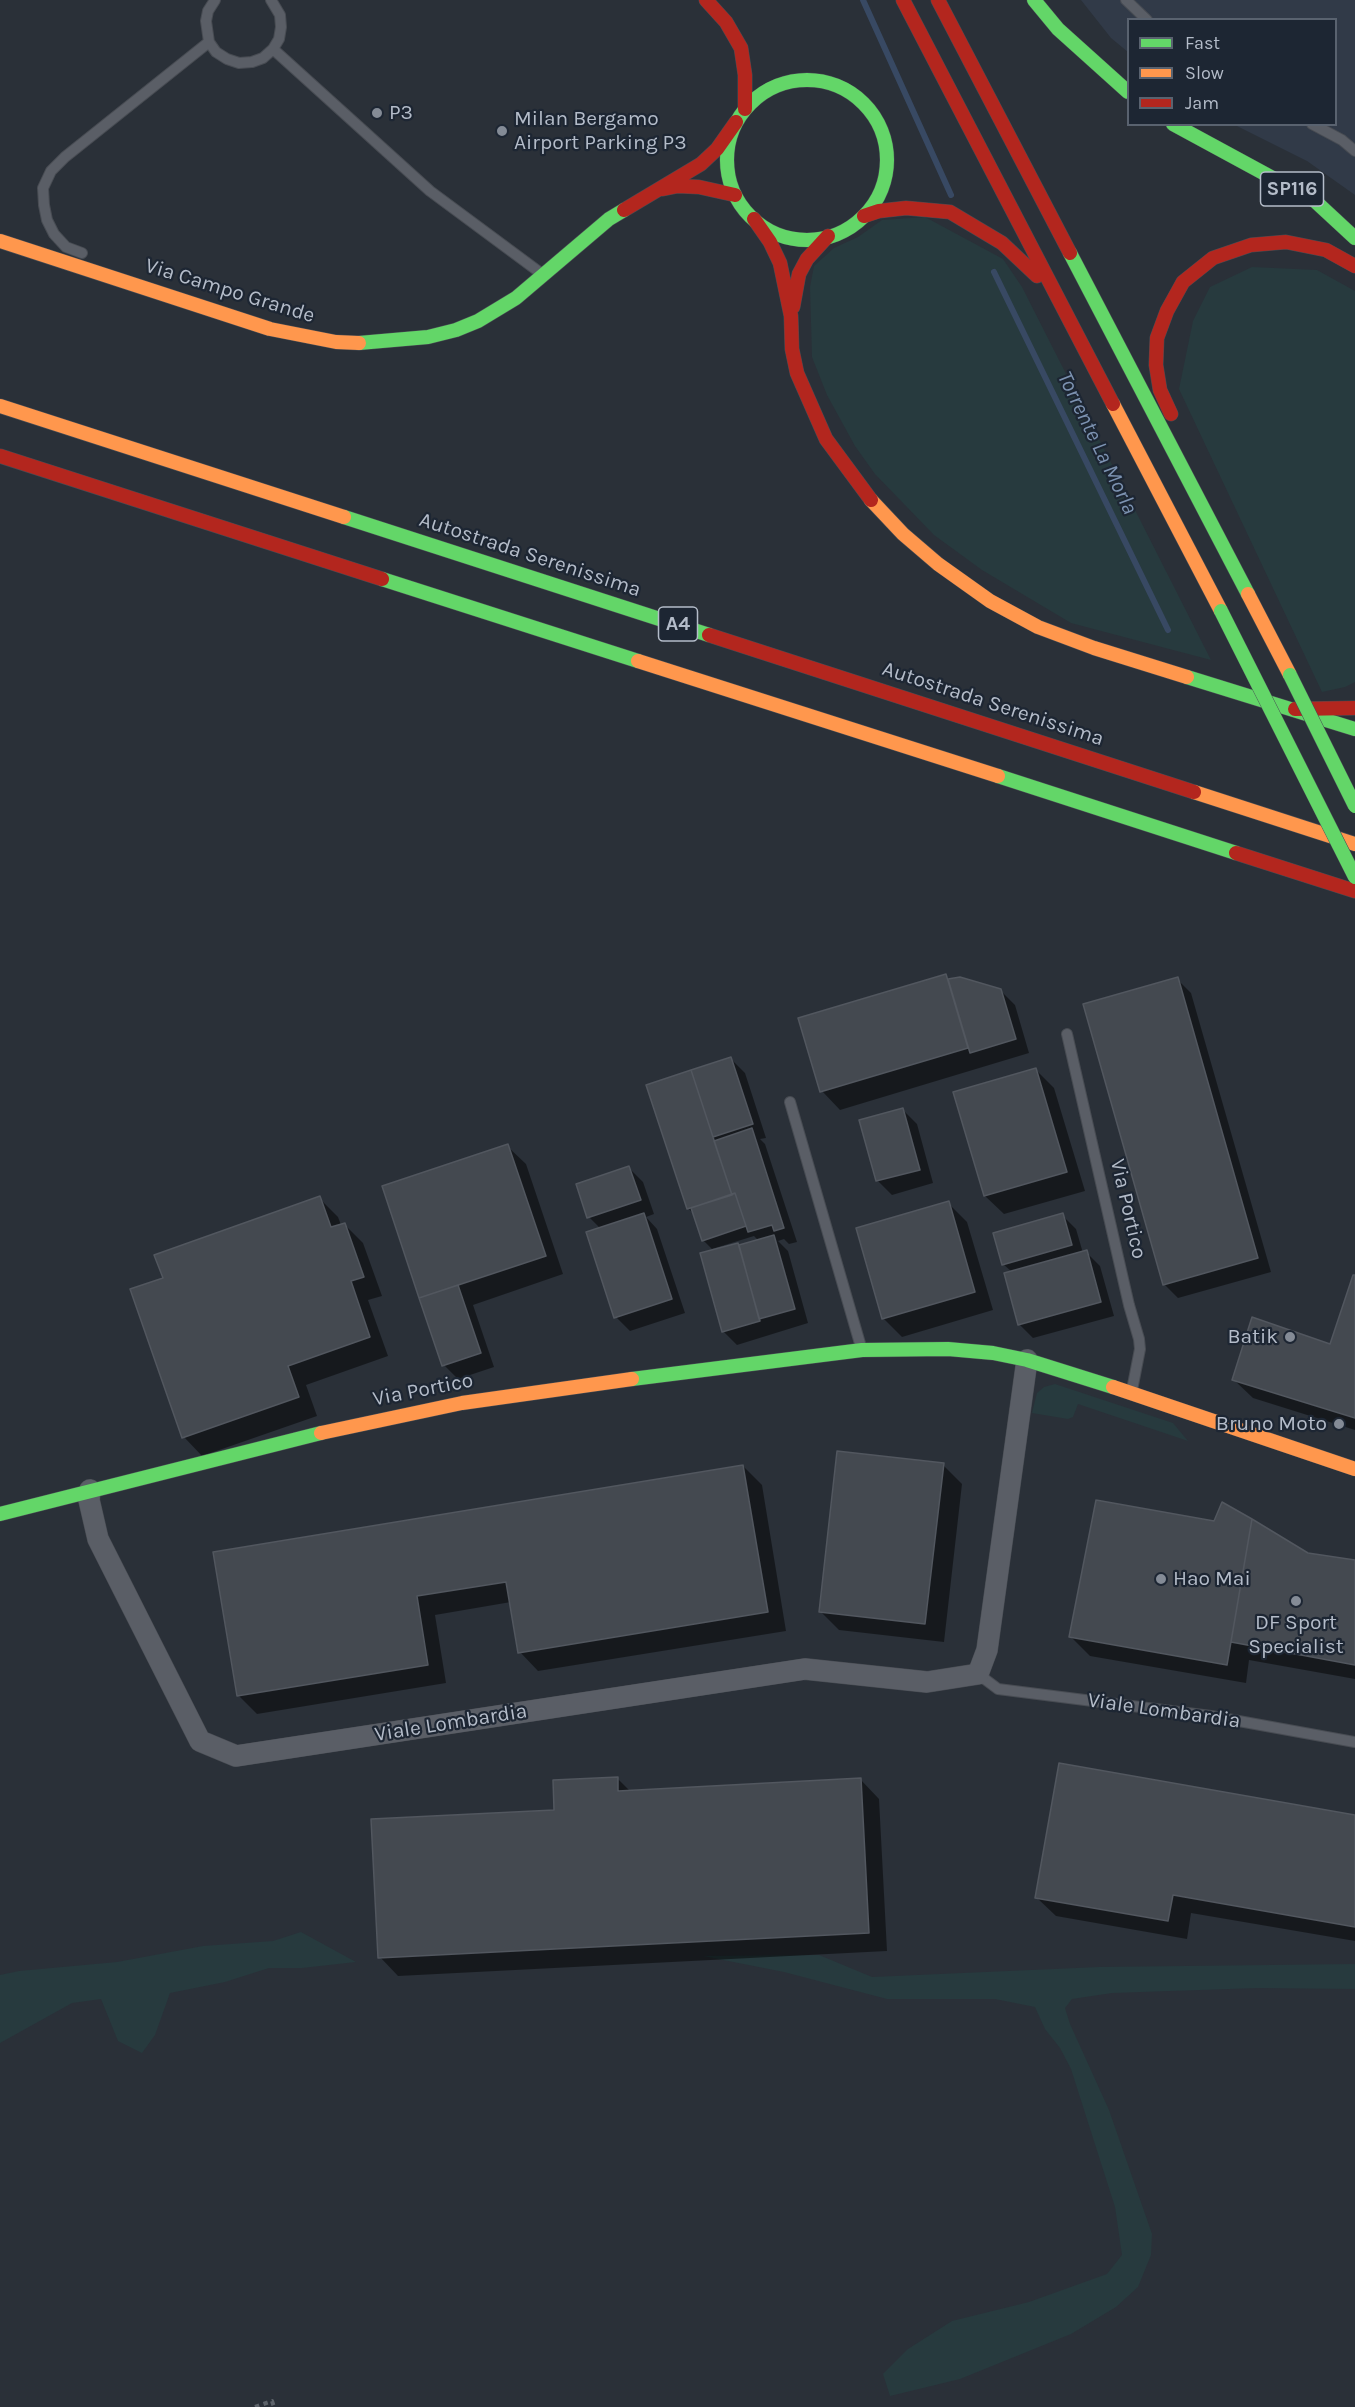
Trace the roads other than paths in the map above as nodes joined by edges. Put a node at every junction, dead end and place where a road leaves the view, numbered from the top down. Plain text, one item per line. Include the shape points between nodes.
1 (215, 0) edge
2 (271, 0) edge
3 (706, 0) edge
4 (903, 0) edge
5 (938, 0) edge
6 (1034, 0) edge
7 (1125, 0) edge
8 (1145, 18) edge
9 (209, 42) junction
10 (273, 49) junction
11 (1127, 92) edge
12 (745, 109) junction
13 (736, 122) junction
14 (1177, 126) edge
15 (1315, 126) edge
16 (1355, 151) edge
17 (660, 190) junction
18 (735, 195) junction
19 (864, 216) junction
20 (754, 219) junction
21 (828, 237) junction
22 (1355, 238) edge
23 (0, 241) edge
24 (98, 258) dead end
25 (1355, 266) edge
26 (544, 276) junction
27 (164, 282) dead end
28 (1055, 294) junction
29 (211, 309) junction
30 (791, 316) junction
31 (0, 406) edge
32 (0, 456) edge
33 (1208, 520) junction
34 (1355, 708) edge
35 (1295, 709) junction
36 (1355, 729) edge
37 (1355, 806) edge
38 (1355, 844) edge
39 (1355, 877) edge
40 (1355, 891) edge
41 (1067, 1034) dead end
42 (790, 1102) dead end
43 (862, 1350) junction
44 (1027, 1360) junction
45 (1131, 1394) junction
46 (1355, 1469) edge
47 (90, 1490) junction
48 (0, 1514) edge
49 (978, 1674) junction
50 (1355, 1742) edge

1 - 9 lane via 206,21
2 - 10 lane via 280,15 281,27
3 - 12 main road via 726,22 741,48
4 - 28 main road
5 - 33 main road
6 - 11 main road via 1058,29
7 - 8 lane
9 - 10 lane via 221,56 239,63 263,58
9 - 24 lane via 51,171 43,188 47,220 54,234 66,246
10 - 26 lane via 429,191
12 - 13 main road
12 - 19 main road via 776,86 813,80 849,92 864,104 880,127 887,155 880,192
13 - 17 main road, Via Campo Grande via 709,157
13 - 18 main road via 727,166
14 - 22 main road, SP116 via 1315,201
15 - 16 lane
17 - 18 main road, Via Campo Grande via 699,187
17 - 26 main road, Via Campo Grande via 609,219
18 - 20 main road
19 - 21 main road
19 - 28 main road via 906,208 950,212 1002,243
20 - 21 main road via 789,237
20 - 30 main road via 780,263
21 - 30 main road via 799,274
23 - 29 main road, Via Campo Grande
25 - 33 main road via 1326,250 1286,242 1251,245 1214,258 1183,282 1157,338 1156,365 1161,390 1198,479
26 - 29 main road, Via Campo Grande via 516,298 456,330 368,343 336,342 270,329
27 - 29 lane via 186,290
28 - 39 main road, bridge
30 - 35 main road via 797,373 826,439 871,500 938,564 990,601 1038,627
31 - 38 main road, Autostrada Serenissima / A4
32 - 40 main road, A4
33 - 37 main road, bridge
34 - 35 main road
35 - 36 main road
41 - 45 lane, Via Portico via 1139,1339
42 - 43 lane
43 - 44 main road, Via Portico via 948,1349
43 - 47 main road, Via Portico via 462,1403
44 - 45 main road, Via Portico
44 - 49 street via 987,1650
45 - 46 main road, Via Portico
47 - 48 main road, Via Portico
47 - 49 street, Viale Lombardia via 98,1539 200,1741 236,1756 804,1669 927,1682
49 - 50 lane, Viale Lombardia via 998,1689 1211,1716

